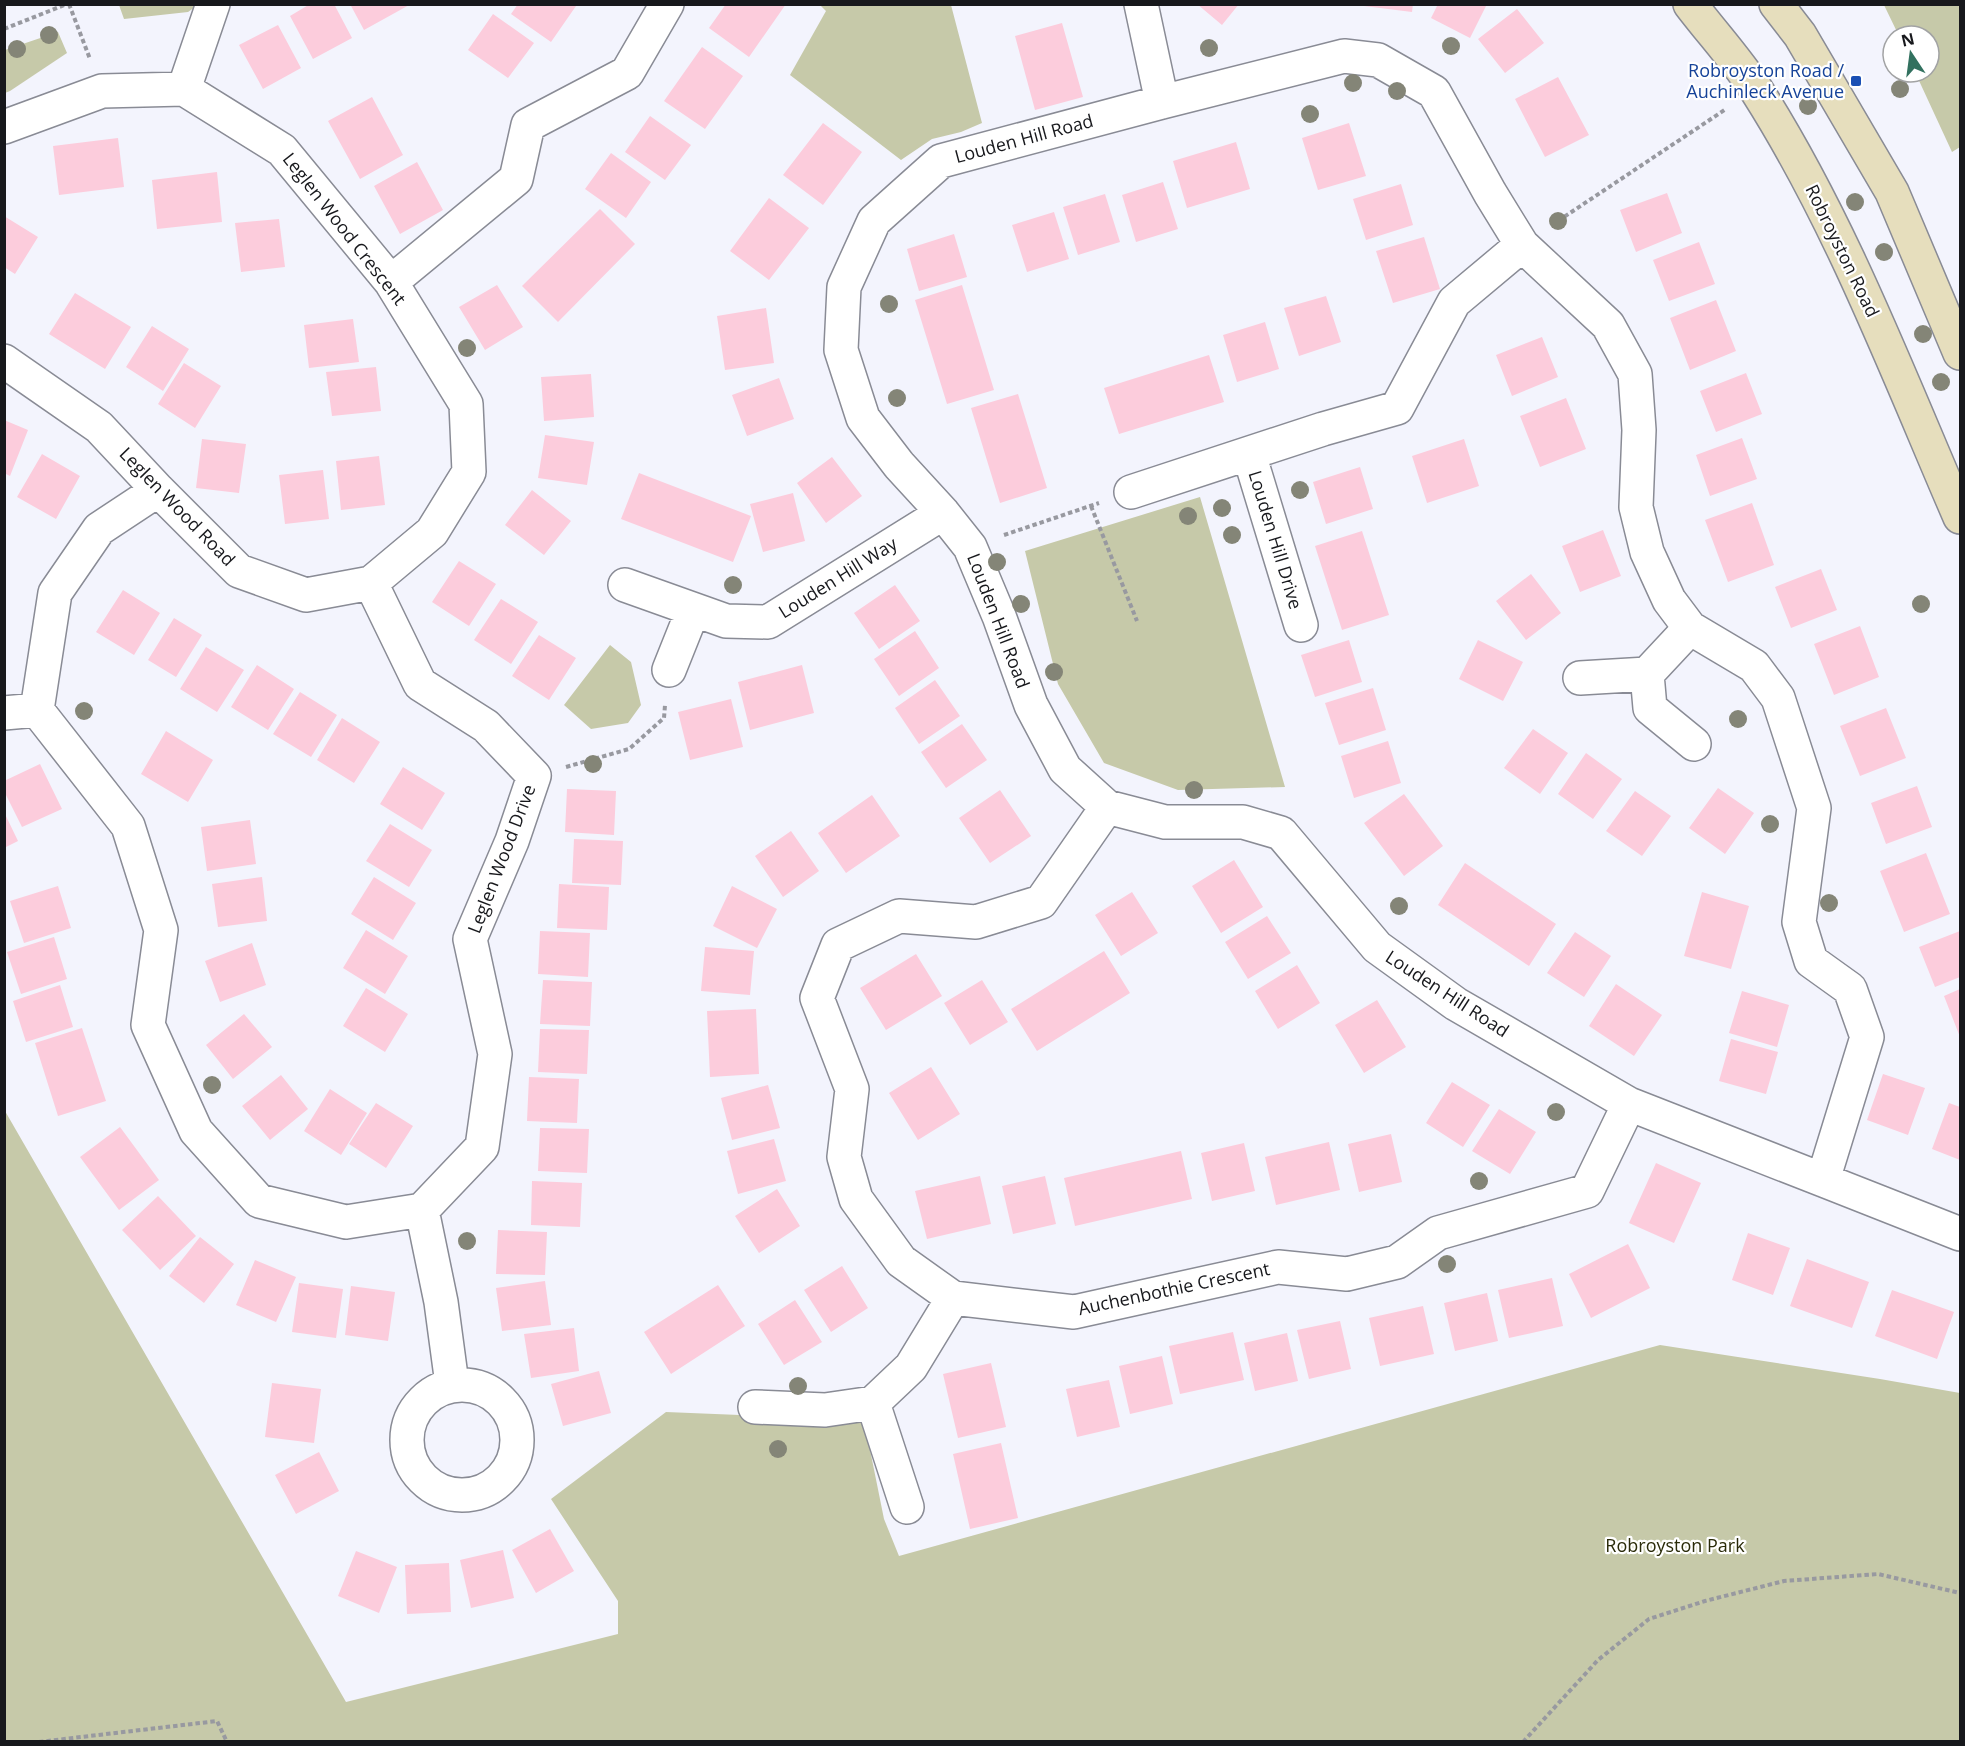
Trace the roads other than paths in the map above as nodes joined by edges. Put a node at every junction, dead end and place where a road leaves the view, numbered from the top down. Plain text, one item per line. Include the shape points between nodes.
1 (213, 4) edge
2 (668, 4) edge
3 (1141, 4) edge
4 (1690, 4) edge
5 (1776, 4) edge
6 (184, 89) junction
7 (1162, 102) junction
8 (4, 127) edge
9 (1522, 246) junction
10 (391, 282) junction
11 (1960, 353) edge
12 (4, 361) edge
13 (1249, 454) junction
14 (158, 490) junction
15 (1131, 492) road end
16 (943, 513) junction
17 (1960, 517) edge
18 (371, 583) junction
19 (625, 585) dead end
20 (693, 610) junction
21 (1301, 625) dead end
22 (1690, 628) junction
23 (669, 670) road end
24 (1647, 674) junction
25 (1580, 678) dead end
26 (38, 710) junction
27 (4, 713) edge
28 (1694, 744) dead end
29 (1107, 807) junction
30 (1629, 1104) junction
31 (1822, 1180) junction
32 (422, 1210) junction
33 (1960, 1234) edge
34 (953, 1298) junction
35 (452, 1384) dead end
36 (873, 1403) junction
37 (755, 1407) dead end
38 (907, 1507) dead end

1 - 6 street
2 - 10 street via 627,73 528,125 516,179
3 - 7 street
4 - 17 main road, Robroyston Road via 1756,89 1786,138 1852,267
5 - 11 main road via 1800,35 1892,192
6 - 8 street via 102,91
6 - 10 street, Leglen Wood Crescent via 282,150
7 - 9 street, Louden Hill Road via 1344,56 1378,60 1434,92
7 - 16 street, Louden Hill Road via 941,161 874,221 844,287 841,350 863,418
9 - 13 street, Louden Hill Drive via 1454,302 1397,408
9 - 22 street, Louden Hill Road via 1608,325 1635,374 1640,430 1636,507 1647,552 1670,600
10 - 18 street, Leglen Wood Crescent via 466,404 469,472 432,532
12 - 14 street, Leglen Wood Road via 99,427
13 - 15 street, Louden Hill Drive
13 - 21 street, Louden Hill Drive
14 - 18 street, Leglen Wood Road via 239,571 306,595
14 - 26 street via 99,529 55,593
16 - 20 street, Louden Hill Way via 768,622 726,621
16 - 29 street, Louden Hill Road via 970,546 1036,714 1065,769
18 - 32 street, Leglen Wood Drive via 420,684 486,726 534,776 512,841 470,939 495,1054 482,1147
19 - 20 street, Louden Hill Way
20 - 23 street
22 - 24 street
22 - 31 street, Louden Hill Road via 1754,666 1778,698 1814,808 1800,922 1811,961 1850,989 1867,1037
24 - 25 street
24 - 28 street via 1650,708
26 - 27 street
26 - 32 street via 128,826 161,930 148,1025 196,1131 259,1201 346,1222
29 - 30 street, Louden Hill Road via 1165,822 1243,822 1281,833 1377,947 1456,1004
29 - 34 street, Auchenbothie Crescent via 1041,902 976,922 899,916 838,945 817,998 852,1089 844,1157 856,1198 901,1261
30 - 31 street, Louden Hill Road
30 - 34 street, Auchenbothie Crescent via 1587,1191 1438,1233 1397,1262 1347,1274 1278,1267 1074,1312
31 - 33 street, Louden Hill Road
32 - 35 street via 441,1302
34 - 36 street via 911,1367
36 - 37 street via 825,1410
36 - 38 street

